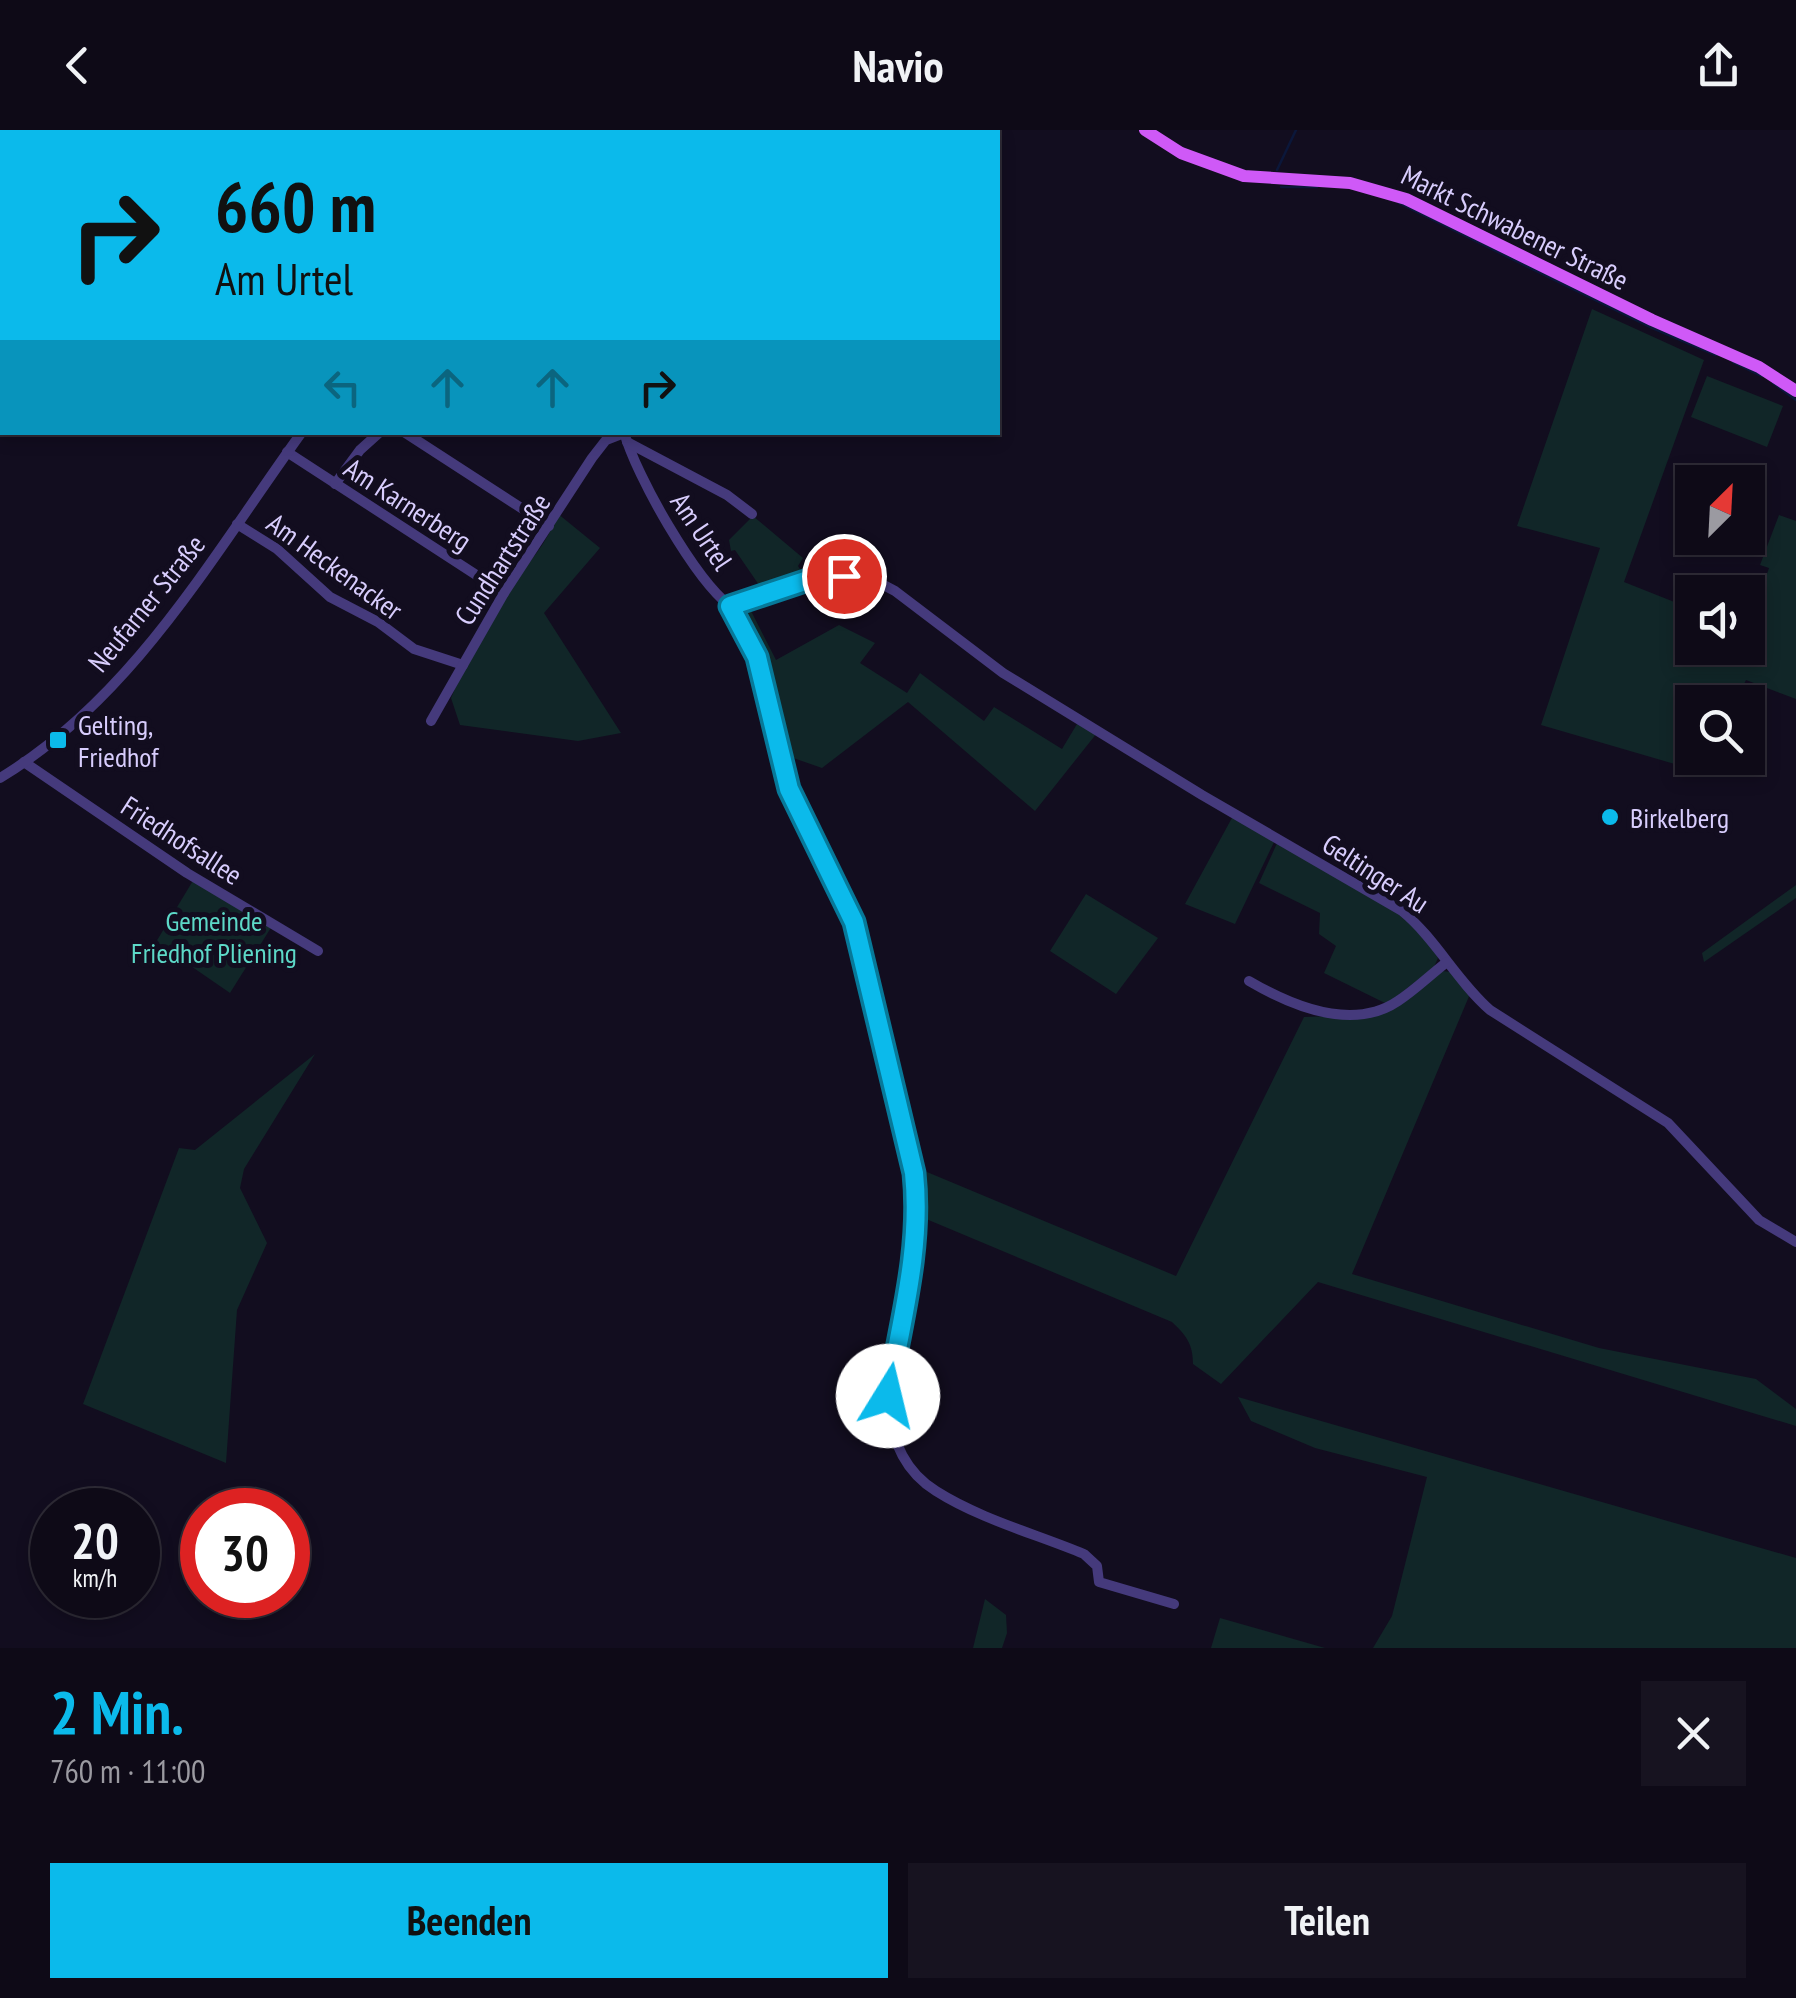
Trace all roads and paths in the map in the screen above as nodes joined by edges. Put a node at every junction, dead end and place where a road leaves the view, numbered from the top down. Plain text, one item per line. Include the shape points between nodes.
1 (1145, 130) edge
2 (1796, 390) edge
3 (300, 435) edge
4 (377, 435) edge
5 (409, 435) edge
6 (625, 436) edge
7 (288, 452) junction
8 (335, 484) junction
9 (752, 514) dead end
10 (237, 524) junction
11 (549, 526) junction
12 (504, 593) junction
13 (730, 606) junction
14 (986, 662) joint
15 (462, 665) junction
16 (431, 721) dead end
17 (24, 762) junction
18 (0, 778) edge
19 (318, 952) dead end
20 (1447, 962) junction
21 (1250, 981) dead end
22 (1796, 1242) edge
23 (1174, 1604) dead end

1 - 2 main road, Markt Schwabener Straße via 1181,153 1244,176 1350,182 1406,200
3 - 7 street, Neufarner Straße
4 - 8 street
5 - 11 street
6 - 9 street
6 - 11 street, Cundhartstraße via 606,440
6 - 13 street, Am Urtel via 661,513
7 - 8 street, Am Karnerberg
7 - 10 street, Neufarner Straße
8 - 12 street, Am Karnerberg
10 - 15 street, Am Heckenacker via 277,549 330,597 414,649
10 - 17 street, Neufarner Straße via 127,671
11 - 12 street, Cundhartstraße
12 - 15 street, Cundhartstraße
13 - 14 street, Am Urtel via 811,579 866,578 895,591
13 - 23 street via 757,657 789,789 854,922 914,1173 916,1246 888,1396 896,1448 934,1490 1084,1554 1097,1566 1099,1582
14 - 20 street, Geltinger Au via 1388,902 1424,931
15 - 16 street, Cundhartstraße
17 - 18 street, Neufarner Straße
17 - 19 street, Friedhofsallee
20 - 21 street via 1397,1002 1366,1012 1305,1009
20 - 22 street, Geltinger Au via 1504,1020 1668,1123 1759,1220

